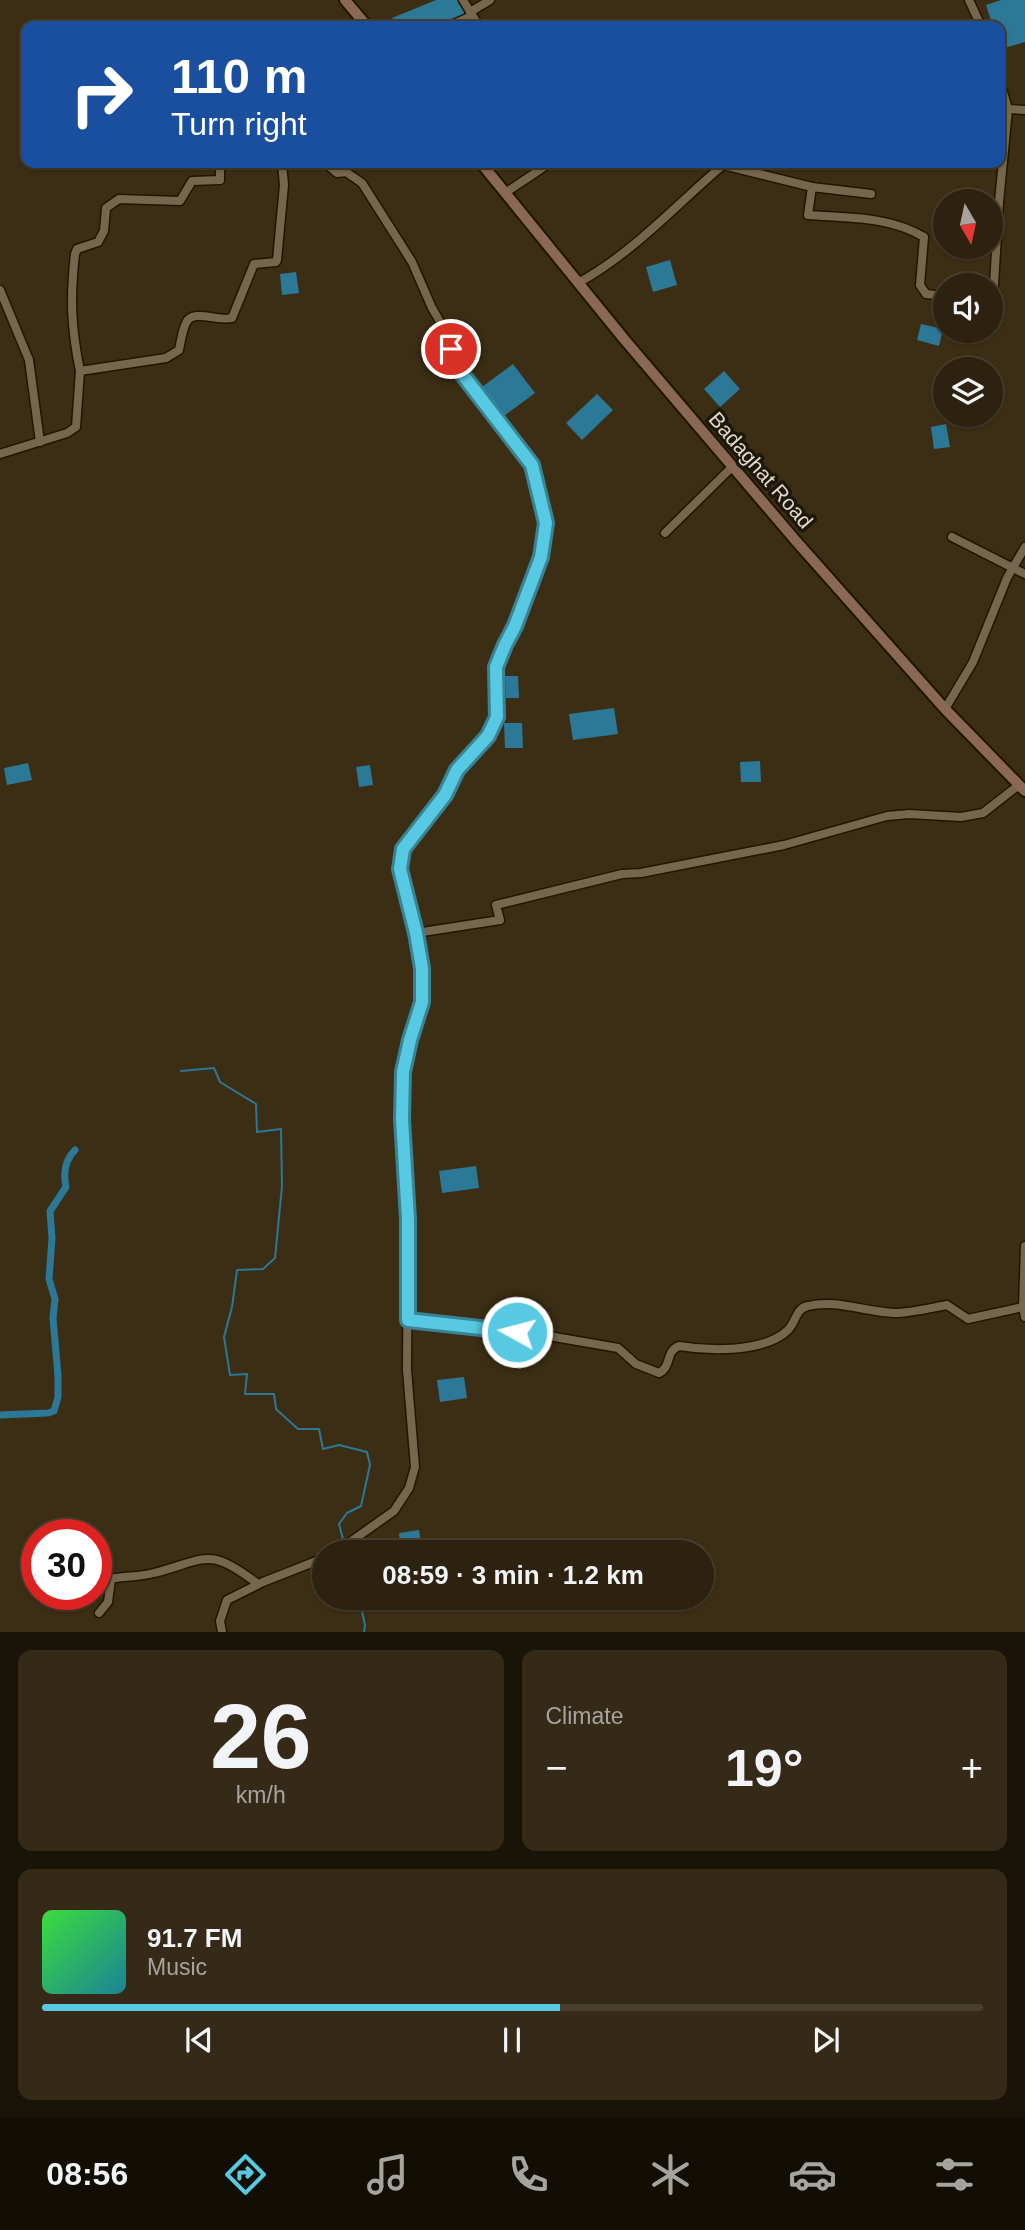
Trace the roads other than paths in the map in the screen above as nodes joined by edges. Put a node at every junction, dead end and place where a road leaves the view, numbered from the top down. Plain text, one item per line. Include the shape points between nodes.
1 (345, 0) edge
2 (463, 0) edge
3 (490, 0) edge
4 (969, 0) edge
5 (471, 14) junction
6 (363, 21) edge
7 (458, 21) edge
8 (476, 21) edge
9 (979, 21) edge
10 (1005, 101) edge
11 (1007, 109) junction
12 (1025, 110) edge
13 (1005, 125) edge
14 (219, 168) edge
15 (282, 168) edge
16 (332, 168) edge
17 (485, 168) edge
18 (542, 168) edge
19 (720, 168) edge
20 (735, 168) edge
21 (1000, 168) edge
22 (812, 187) junction
23 (997, 189) edge
24 (505, 193) junction
25 (871, 194) dead end
26 (578, 283) junction
27 (0, 290) edge
28 (933, 295) edge
29 (4, 312) edge
30 (80, 371) junction
31 (40, 442) junction
32 (0, 454) edge
33 (732, 467) junction
34 (665, 533) dead end
35 (952, 537) dead end
36 (1025, 547) edge
37 (1015, 568) junction
38 (1025, 574) edge
39 (945, 709) junction
40 (1022, 788) edge
41 (416, 933) junction
42 (1025, 1246) edge
43 (1023, 1307) junction
44 (1025, 1318) edge
45 (408, 1320) junction
46 (355, 1540) edge
47 (312, 1563) edge
48 (258, 1584) junction
49 (99, 1613) dead end
50 (222, 1632) edge

1 - 6 main road
2 - 5 street
3 - 5 street
4 - 9 street
5 - 7 street
5 - 8 street
10 - 11 street
11 - 12 street
11 - 13 street
14 - 30 street via 220,180 192,181 180,201 119,199 106,208 98,242 77,249 71,303
15 - 30 street via 277,260 254,264 232,318 190,317 179,350 166,358
16 - 41 street via 362,183 412,262 446,332 456,366 532,465 546,523 541,557 496,667 497,717 488,736 457,770 445,795 403,849 400,869
17 - 24 main road, Badaghat Road
18 - 24 street
19 - 26 street via 638,242
20 - 22 street
21 - 23 street
22 - 25 street
22 - 28 street via 808,215 883,220 924,237 920,285 926,294
24 - 26 main road, Badaghat Road
26 - 33 main road, Badaghat Road
27 - 29 street
29 - 31 street via 29,360
30 - 31 street via 76,427
31 - 32 street
33 - 34 street
33 - 39 main road, Badaghat Road
35 - 37 street
36 - 37 street
37 - 38 street
37 - 39 street via 973,662
39 - 40 main road, Badaghat Road
40 - 41 street via 983,813 887,816 784,845 622,874 496,905 500,920
41 - 45 street via 422,1002 403,1072 402,1119
42 - 43 street
43 - 44 street
43 - 45 street via 968,1319 947,1305 894,1313 807,1306 797,1312 788,1329 762,1342 713,1350 674,1348 667,1367 659,1373 636,1364 618,1348
45 - 46 street via 415,1466 409,1488 394,1511
47 - 48 street
48 - 49 street via 234,1566 210,1558 194,1560 151,1574 111,1580 108,1602
48 - 50 street via 227,1600 220,1621

